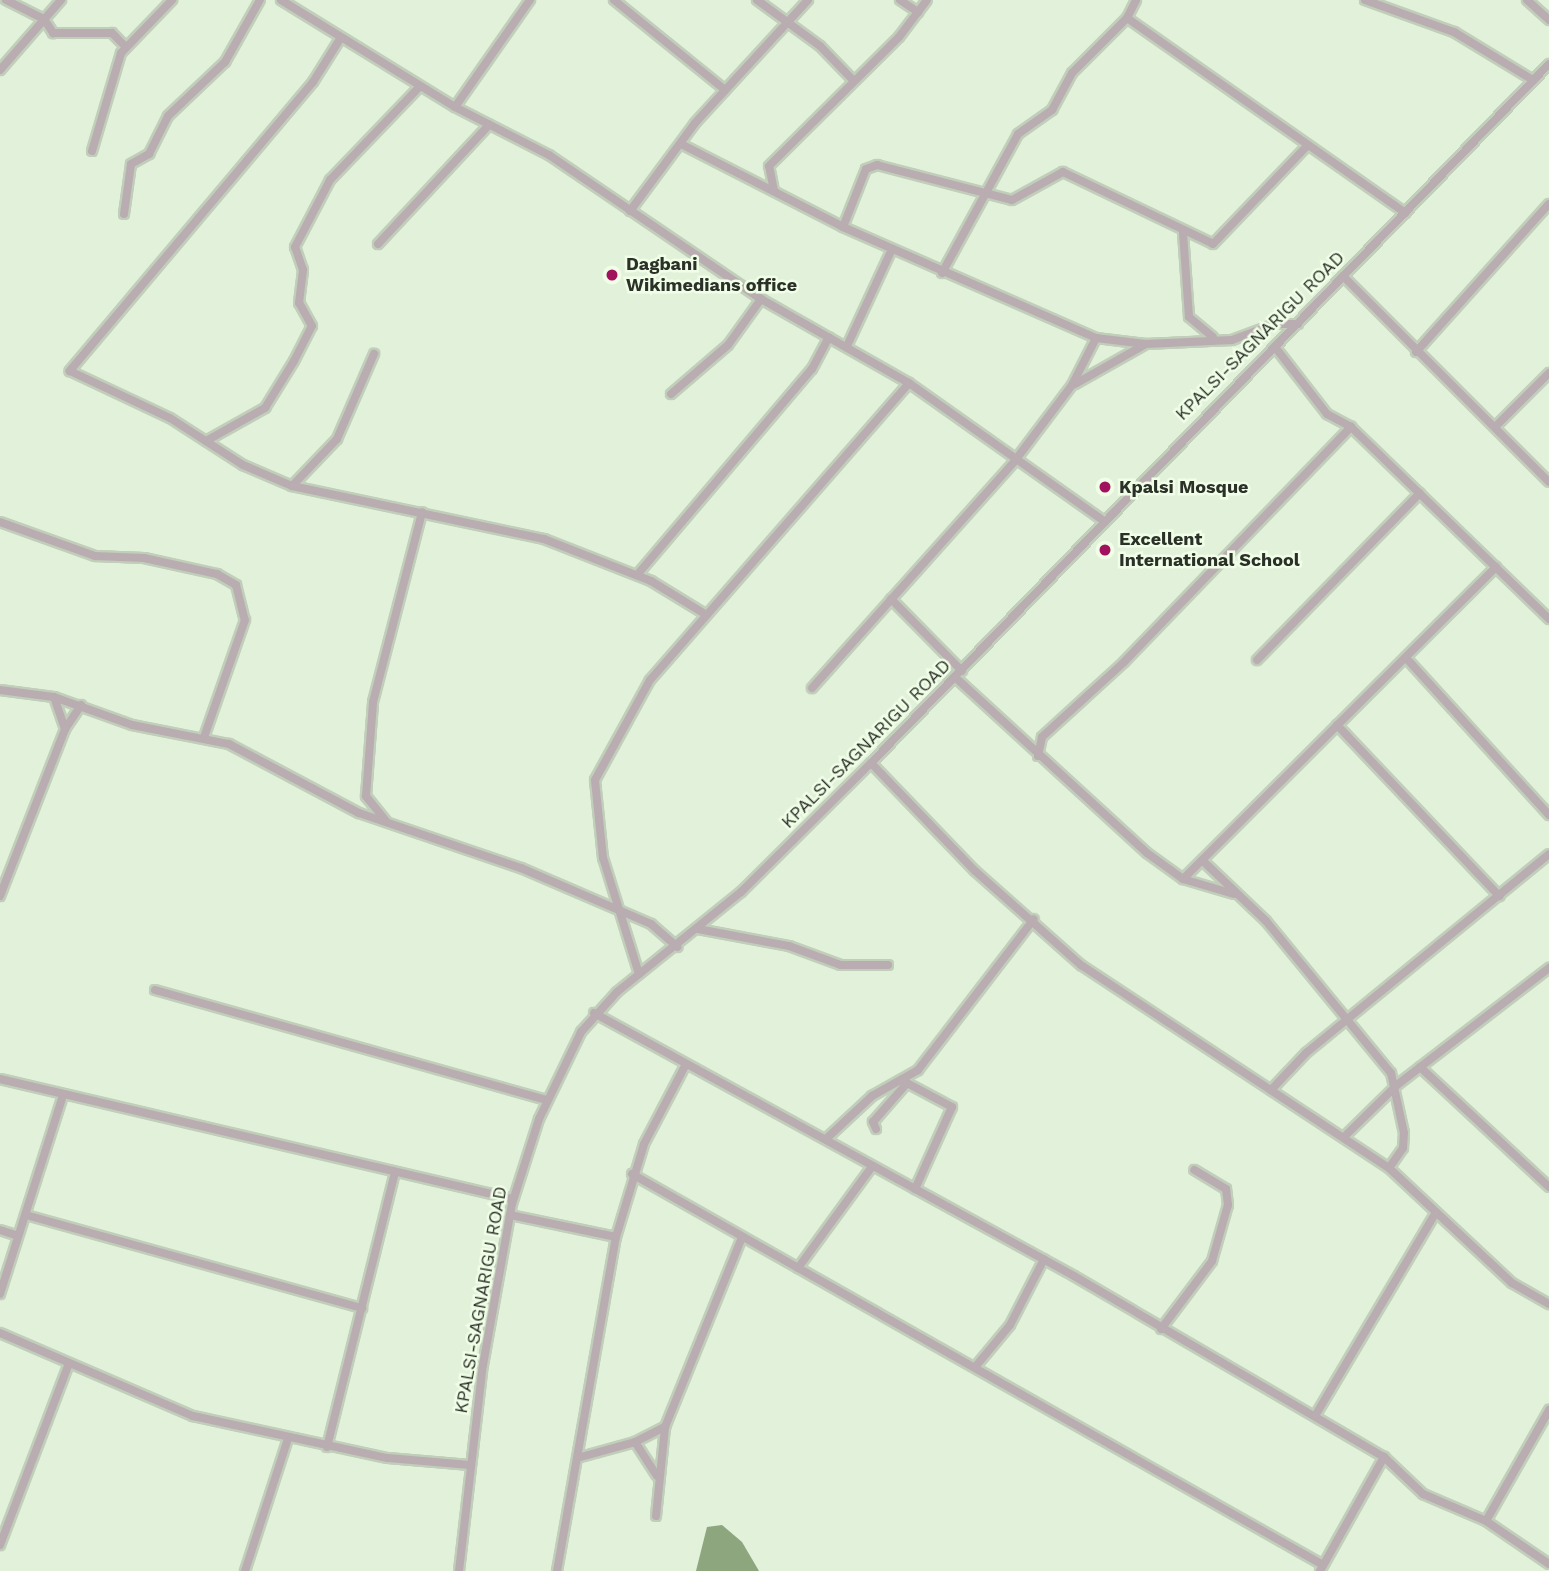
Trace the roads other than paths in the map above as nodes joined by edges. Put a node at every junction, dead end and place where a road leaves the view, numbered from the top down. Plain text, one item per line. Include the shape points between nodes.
1 (6, 0) edge
2 (61, 0) edge
3 (172, 0) edge
4 (260, 0) edge
5 (281, 0) edge
6 (530, 0) edge
7 (614, 0) edge
8 (757, 0) edge
9 (808, 0) edge
10 (900, 0) edge
11 (927, 0) edge
12 (1136, 0) edge
13 (1365, 0) edge
14 (1527, 0) edge
15 (296, 4) edge
16 (918, 12) junction
17 (1127, 18) junction
18 (44, 19) junction
19 (1549, 20) edge
20 (785, 24) junction
21 (340, 38) junction
22 (125, 47) junction
23 (1549, 64) edge
24 (0, 70) edge
25 (853, 80) junction
26 (1533, 80) junction
27 (420, 86) junction
28 (725, 90) junction
29 (455, 107) junction
30 (489, 125) junction
31 (681, 144) junction
32 (1306, 147) junction
33 (92, 151) dead end
34 (774, 191) junction
35 (985, 194) junction
36 (1549, 204) edge
37 (630, 211) junction
38 (1406, 213) junction
39 (124, 214) dead end
40 (843, 227) junction
41 (1183, 233) junction
42 (378, 244) dead end
43 (892, 249) junction
44 (942, 273) junction
45 (1343, 276) junction
46 (761, 299) junction
47 (1297, 324) junction
48 (829, 337) junction
49 (1213, 337) junction
50 (1096, 338) junction
51 (1146, 344) junction
52 (847, 346) junction
53 (1275, 347) junction
54 (1416, 352) junction
55 (374, 354) dead end
56 (1549, 373) edge
57 (909, 383) junction
58 (1072, 386) junction
59 (671, 394) dead end
60 (1496, 426) junction
61 (1351, 427) junction
62 (206, 441) junction
63 (1014, 462) junction
64 (1549, 482) edge
65 (292, 486) junction
66 (1420, 493) junction
67 (422, 512) junction
68 (0, 522) edge
69 (1105, 522) junction
70 (1496, 567) junction
71 (637, 575) junction
72 (891, 599) junction
73 (705, 614) junction
74 (1549, 620) edge
75 (1407, 659) junction
76 (1257, 660) dead end
77 (959, 675) junction
78 (811, 688) dead end
79 (0, 690) edge
80 (54, 697) junction
81 (81, 705) junction
82 (1337, 725) junction
83 (65, 729) junction
84 (204, 737) junction
85 (1042, 737) junction
86 (1025, 740) junction
87 (1038, 756) junction
88 (871, 763) junction
89 (1549, 814) edge
90 (390, 826) junction
91 (1549, 854) edge
92 (1203, 861) junction
93 (1183, 879) junction
94 (1236, 895) junction
95 (0, 896) edge
96 (1499, 896) junction
97 (625, 917) junction
98 (1034, 919) junction
99 (698, 929) junction
100 (677, 947) junction
101 (888, 965) dead end
102 (1549, 968) edge
103 (639, 974) junction
104 (155, 990) dead end
105 (594, 1013) junction
106 (1346, 1022) junction
107 (685, 1066) junction
108 (1420, 1068) junction
109 (0, 1079) edge
110 (1397, 1085) junction
111 (1271, 1090) junction
112 (62, 1099) junction
113 (547, 1100) junction
114 (876, 1129) dead end
115 (1345, 1136) junction
116 (827, 1138) junction
117 (871, 1168) junction
118 (1389, 1168) junction
119 (1194, 1170) dead end
120 (394, 1172) junction
121 (632, 1174) junction
122 (1549, 1186) edge
123 (915, 1189) junction
124 (513, 1199) junction
125 (1436, 1212) junction
126 (510, 1214) junction
127 (26, 1215) junction
128 (0, 1230) edge
129 (18, 1236) junction
130 (616, 1237) junction
131 (741, 1237) junction
132 (1044, 1259) junction
133 (798, 1268) junction
134 (0, 1294) edge
135 (1549, 1304) edge
136 (362, 1308) junction
137 (1161, 1329) junction
138 (0, 1333) edge
139 (68, 1366) junction
140 (976, 1366) junction
141 (1549, 1410) edge
142 (1315, 1416) junction
143 (665, 1427) junction
144 (288, 1439) junction
145 (635, 1442) junction
146 (327, 1447) junction
147 (1384, 1457) junction
148 (577, 1458) junction
149 (470, 1465) junction
150 (658, 1482) junction
151 (656, 1516) dead end
152 (1486, 1521) junction
153 (0, 1545) edge
154 (1549, 1564) edge
155 (1321, 1568) edge
156 (248, 1570) edge
157 (460, 1571) edge
158 (557, 1571) edge

1 - 18 street
2 - 18 street
3 - 22 street via 141,38
4 - 39 street via 225,62 169,116 149,154 131,164
5 - 15 street
6 - 29 street
7 - 28 street
8 - 20 street
9 - 20 street
10 - 16 street
11 - 16 street
12 - 17 street
13 - 26 street via 1454,33
14 - 19 street
15 - 21 street
16 - 25 street
17 - 32 street
17 - 35 street via 1072,73 1052,110 1018,134
18 - 22 street via 54,33 112,33
18 - 24 street
20 - 25 street via 820,46
20 - 28 street
21 - 27 street
21 - 62 street via 313,82 70,371
22 - 33 street
23 - 26 street, KPALSI-SAGNARIGU ROAD
25 - 34 street via 769,166
26 - 38 street, KPALSI-SAGNARIGU ROAD
27 - 29 street
27 - 62 street via 330,180 295,247 303,270 299,303 312,327 294,361 265,408
28 - 31 street
29 - 30 street
30 - 37 street via 549,155
30 - 42 street
31 - 34 street
31 - 37 street
32 - 38 street
32 - 41 street via 1213,244
34 - 40 street
35 - 40 street via 943,177 877,165 866,169
35 - 41 street via 1013,200 1063,172
35 - 44 street
36 - 54 street
37 - 46 street
38 - 45 street, KPALSI-SAGNARIGU ROAD
40 - 43 street
41 - 49 street via 1189,317
43 - 44 street
43 - 52 street
44 - 50 street
45 - 47 street, KPALSI-SAGNARIGU ROAD
45 - 54 street
46 - 48 street
46 - 59 street via 728,345
47 - 49 street via 1275,324 1232,340
47 - 53 street, KPALSI-SAGNARIGU ROAD
48 - 52 street
48 - 71 street via 812,369
49 - 51 street
50 - 51 street
50 - 58 street
51 - 58 street
52 - 57 street
53 - 61 street via 1327,414
53 - 69 street, KPALSI-SAGNARIGU ROAD
54 - 60 street
55 - 65 street via 337,439
56 - 60 street
57 - 63 street
57 - 73 street
58 - 63 street
60 - 64 street
61 - 66 street
61 - 85 street via 1124,662
62 - 65 street
63 - 69 street
63 - 72 street
65 - 67 street
66 - 70 street
66 - 76 street
67 - 71 street via 544,539
67 - 90 street via 373,702 366,796
68 - 84 street via 96,556 144,558 216,574 236,585 245,620
69 - 77 street, KPALSI-SAGNARIGU ROAD
70 - 74 street
70 - 75 street
71 - 73 street
72 - 77 street
72 - 78 street
73 - 97 street via 650,680 595,780 603,858
75 - 82 street
75 - 89 street
77 - 86 street
77 - 88 street, KPALSI-SAGNARIGU ROAD
79 - 80 street
80 - 81 street
80 - 83 street
81 - 83 street
81 - 84 street via 132,725
82 - 92 street
82 - 96 street
83 - 95 street
84 - 90 street
85 - 86 street
85 - 87 street
86 - 87 street
87 - 93 street
88 - 98 street via 975,871
88 - 99 street, KPALSI-SAGNARIGU ROAD
90 - 97 street via 521,869
91 - 96 street
92 - 93 street
92 - 94 street
93 - 94 street
94 - 106 street via 1266,921
96 - 106 street
97 - 100 street via 657,927
97 - 103 street
98 - 111 street via 1102,980 1139,998 1162,1020
98 - 116 street via 918,1070 872,1096
99 - 100 street, KPALSI-SAGNARIGU ROAD
99 - 101 street via 789,946 841,965
100 - 103 street, KPALSI-SAGNARIGU ROAD
102 - 108 street
103 - 105 street, KPALSI-SAGNARIGU ROAD
104 - 113 street
105 - 107 street
105 - 113 street, KPALSI-SAGNARIGU ROAD
106 - 110 street
106 - 111 street
107 - 116 street
107 - 121 street
108 - 110 street
108 - 122 street
109 - 112 street
110 - 115 street
110 - 118 street via 1403,1148
111 - 115 street
112 - 120 street
112 - 127 street
113 - 124 street, KPALSI-SAGNARIGU ROAD
114 - 123 street via 873,1122 906,1083 952,1107
115 - 118 street
116 - 117 street
117 - 123 street
117 - 133 street
118 - 125 street
119 - 137 street via 1226,1189 1228,1205 1212,1261
120 - 124 street
120 - 136 street
121 - 130 street
121 - 131 street
123 - 132 street
124 - 126 street, KPALSI-SAGNARIGU ROAD
125 - 135 street via 1512,1283
125 - 142 street
126 - 130 street
126 - 149 street, KPALSI-SAGNARIGU ROAD
127 - 129 street
127 - 136 street
128 - 129 street
129 - 134 street
130 - 148 street
131 - 133 street
131 - 143 street
132 - 137 street
132 - 140 street via 1010,1325
133 - 140 street
136 - 146 street
137 - 142 street
138 - 139 street
139 - 144 street via 155,1404
139 - 153 street
140 - 155 street
141 - 152 street
142 - 147 street
143 - 145 street
143 - 150 street
144 - 146 street
144 - 156 street
145 - 148 street
145 - 150 street via 654,1465
146 - 149 street
147 - 152 street via 1423,1494
147 - 155 street
148 - 158 street
149 - 157 street, KPALSI-SAGNARIGU ROAD
150 - 151 street
152 - 154 street

